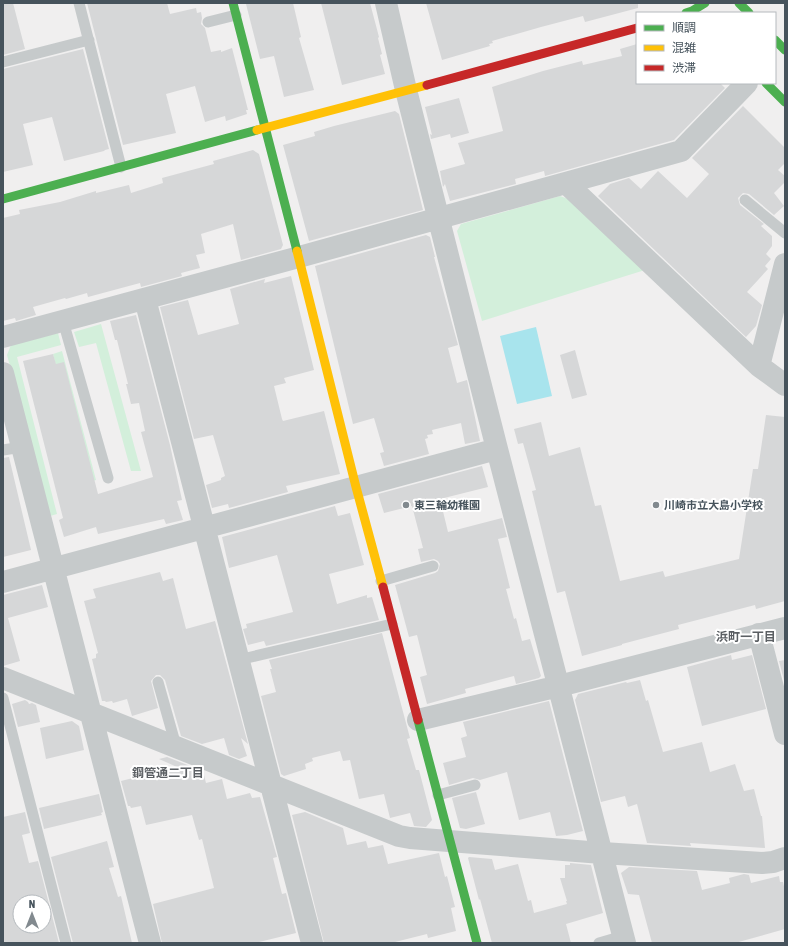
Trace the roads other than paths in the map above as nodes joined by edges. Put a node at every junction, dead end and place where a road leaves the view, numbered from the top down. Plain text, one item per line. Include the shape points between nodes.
1 (79, 3) edge
2 (233, 3) edge
3 (386, 3) edge
4 (684, 3) edge
5 (705, 3) edge
6 (739, 3) edge
7 (691, 12) edge
8 (748, 12) edge
9 (236, 15) junction
10 (208, 22) dead end
11 (636, 28) edge
12 (89, 40) junction
13 (776, 41) edge
14 (785, 50) edge
15 (3, 62) edge
16 (746, 84) edge
17 (767, 84) edge
18 (406, 90) junction
19 (785, 102) edge
20 (266, 128) junction
21 (121, 167) junction
22 (567, 184) junction
23 (3, 199) edge
24 (745, 200) dead end
25 (439, 217) junction
26 (785, 233) edge
27 (299, 257) junction
28 (785, 264) edge
29 (145, 299) junction
30 (63, 321) junction
31 (3, 337) edge
32 (759, 366) junction
33 (3, 373) edge
34 (785, 385) edge
35 (13, 448) edge
36 (497, 449) junction
37 (108, 478) dead end
38 (356, 487) junction
39 (204, 528) junction
40 (432, 566) dead end
41 (54, 568) junction
42 (381, 581) junction
43 (3, 582) edge
44 (392, 624) junction
45 (785, 628) edge
46 (759, 634) junction
47 (238, 660) junction
48 (3, 678) edge
49 (158, 682) dead end
50 (559, 686) junction
51 (3, 698) edge
52 (91, 712) junction
53 (418, 720) junction
54 (785, 734) edge
55 (176, 746) junction
56 (271, 785) junction
57 (475, 785) dead end
58 (438, 795) junction
59 (451, 842) junction
60 (602, 853) junction
61 (785, 858) edge
62 (624, 940) edge
63 (474, 942) edge
64 (66, 943) edge
65 (150, 943) edge
66 (312, 943) edge
67 (599, 943) edge

1 - 12 lane
2 - 9 street
3 - 18 street
4 - 7 street
5 - 7 street
6 - 8 street
9 - 10 lane
9 - 20 street
11 - 18 street
12 - 15 lane
12 - 21 lane
13 - 14 street
16 - 22 street via 680,151
17 - 19 street
18 - 20 street
18 - 25 street
20 - 21 street
20 - 27 street
21 - 23 street
22 - 25 street
22 - 32 street
24 - 26 lane
25 - 27 street
25 - 36 street
27 - 29 street
27 - 38 street
28 - 32 street
29 - 30 street
29 - 39 street
30 - 31 street
30 - 37 lane
32 - 34 street
33 - 35 street
35 - 41 street
36 - 38 street
36 - 50 street
38 - 39 street
38 - 42 street
39 - 41 street
39 - 47 street
40 - 42 lane
41 - 43 street
41 - 52 street
42 - 44 street
44 - 47 lane
44 - 53 street
45 - 46 street
46 - 50 street
46 - 54 street
47 - 56 street
48 - 52 street
49 - 55 lane
50 - 53 street
50 - 60 street
51 - 64 lane
52 - 55 street
52 - 65 street
53 - 58 street
55 - 56 street
56 - 59 street via 399,836
56 - 66 street
57 - 58 lane
58 - 59 street
59 - 60 street
59 - 63 street
60 - 61 street via 762,862
60 - 62 street
62 - 67 lane

